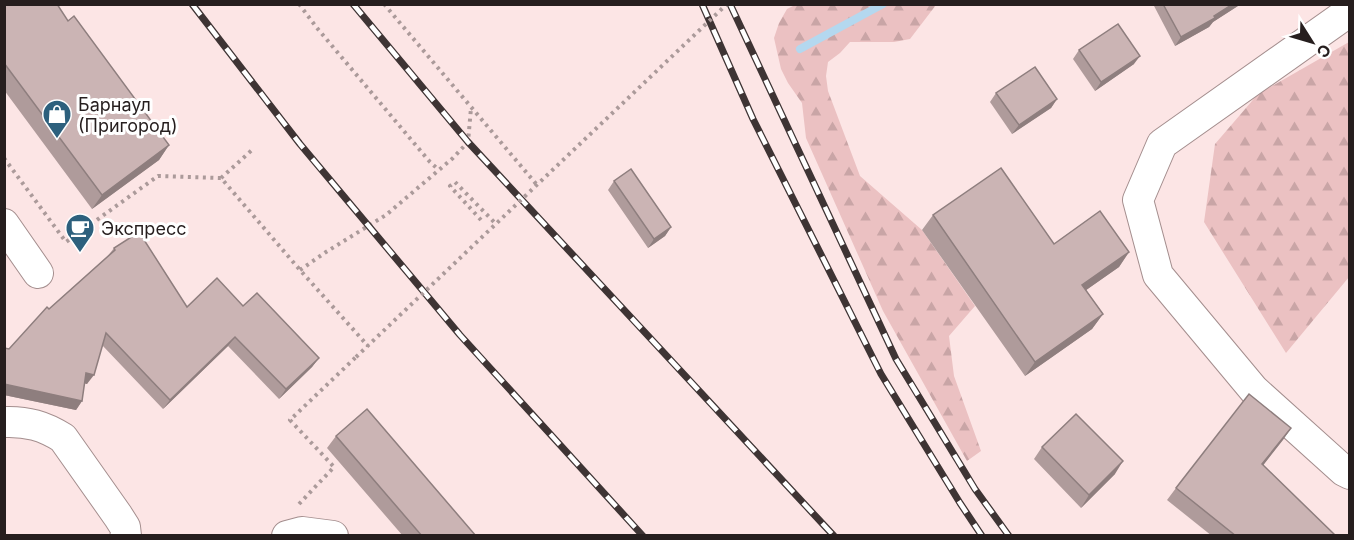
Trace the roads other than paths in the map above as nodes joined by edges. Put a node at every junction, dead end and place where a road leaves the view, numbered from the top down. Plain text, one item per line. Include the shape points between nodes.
1 (1350, 11) edge
2 (4, 224) edge
3 (38, 273) dead end
4 (4, 422) edge
5 (1350, 474) edge
6 (291, 522) edge
7 (126, 536) edge
8 (333, 536) edge

1 - 5 lane via 1162,144 1138,200 1158,275 1254,390
2 - 3 lane
4 - 7 lane via 35,424 63,438 118,516
6 - 8 lane via 302,532

